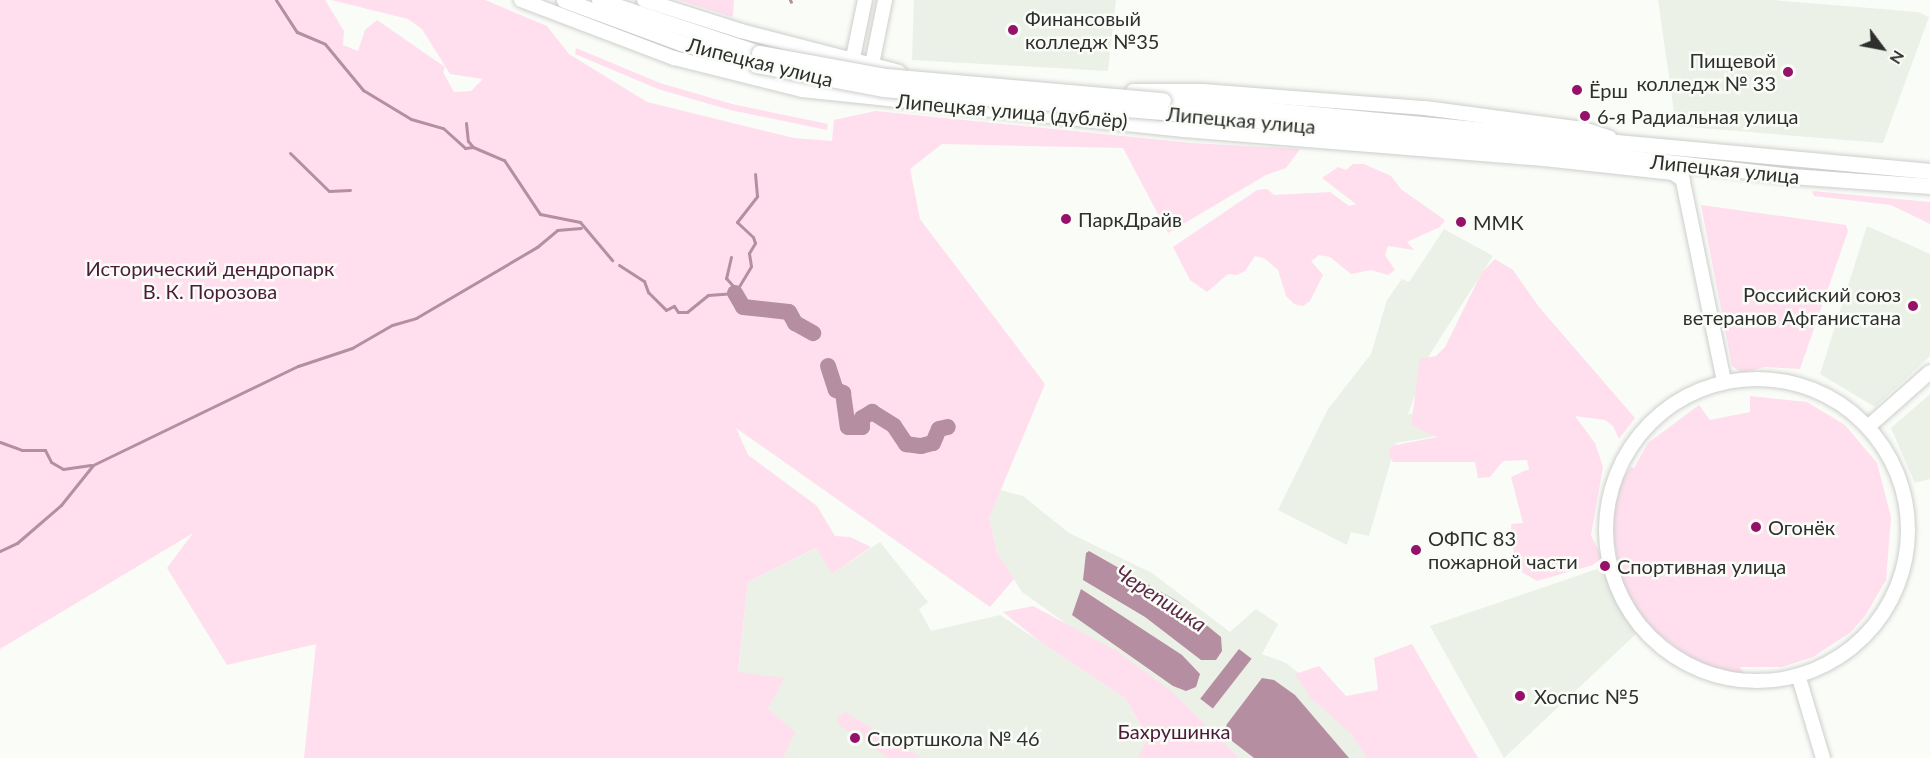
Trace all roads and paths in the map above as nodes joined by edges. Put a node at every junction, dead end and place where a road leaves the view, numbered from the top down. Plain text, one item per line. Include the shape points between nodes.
1 (521, 0) edge
2 (564, 0) edge
3 (599, 0) edge
4 (644, 0) edge
5 (865, 0) edge
6 (885, 0) edge
7 (792, 44) junction
8 (758, 59) junction
9 (852, 60) junction
10 (872, 65) junction
11 (778, 85) junction
12 (844, 96) junction
13 (865, 98) junction
14 (1159, 107) junction
15 (1675, 147) junction
16 (1611, 158) junction
17 (1553, 160) junction
18 (1680, 165) junction
19 (1930, 171) edge
20 (1683, 180) junction
21 (1930, 186) edge
22 (1930, 372) edge
23 (1724, 381) junction
24 (1869, 426) junction
25 (1799, 678) junction
26 (1823, 758) edge

1 - 11 main road, Липецкая улица (дублёр) via 674,58
2 - 8 main road, Липецкая улица via 681,43
3 - 8 main road, Липецкая улица
4 - 7 main road, Липецкая улица (дублёр)
5 - 9 main road
6 - 10 main road
7 - 9 main road, Липецкая улица (дублёр)
7 - 11 main road via 806,56 807,72 799,82
8 - 14 main road, Липецкая улица, bridge via 883,89
9 - 10 main road, Липецкая улица (дублёр)
9 - 12 main road
10 - 13 main road
10 - 14 main road, Липецкая улица (дублёр) via 904,73 998,82
11 - 12 main road, Липецкая улица (дублёр)
12 - 13 main road, Липецкая улица (дублёр)
13 - 14 main road, Липецкая улица (дублёр)
14 - 15 main road, Липецкая улица via 1610,138
14 - 16 main road, Липецкая улица
14 - 17 main road, Липецкая улица (дублёр)
15 - 18 main road
15 - 19 main road, Липецкая улица
16 - 17 main road, Липецкая улица (дублёр)
16 - 18 main road, Липецкая улица
17 - 20 main road, Липецкая улица (дублёр) via 1673,173
18 - 20 main road
18 - 21 main road, Липецкая улица
20 - 23 main road
22 - 24 main road
23 - 24 main road via 1768,378 1805,383 1845,405
23 - 25 main road via 1668,407 1642,432 1625,458 1607,509 1610,565 1631,614 1654,641 1683,662 1709,675 1736,681
24 - 25 main road via 1887,455 1905,498 1900,584 1863,642 1820,670
25 - 26 main road

